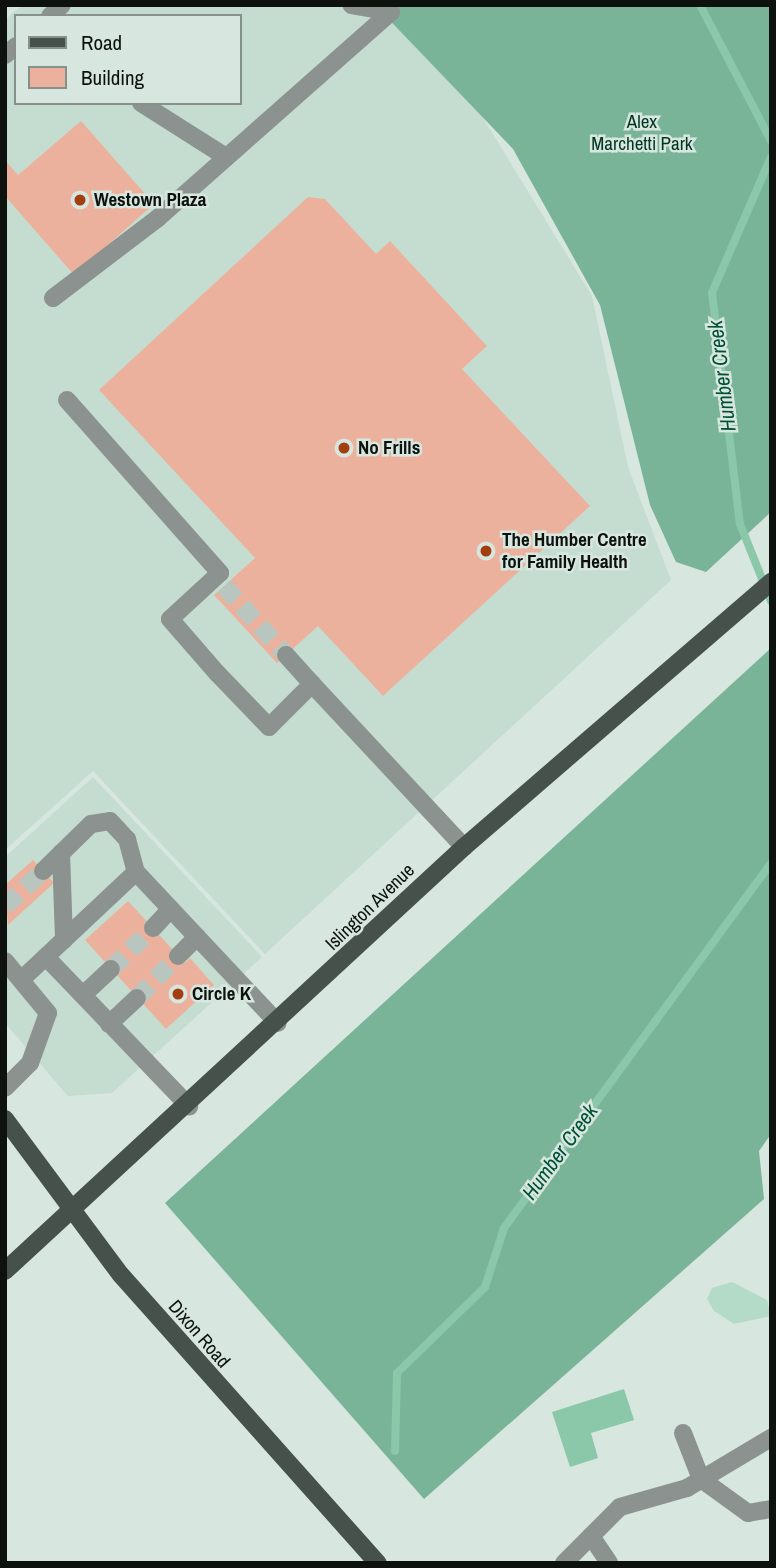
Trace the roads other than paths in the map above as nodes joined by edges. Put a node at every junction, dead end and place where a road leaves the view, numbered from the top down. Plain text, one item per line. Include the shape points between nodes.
1 (352, 5) edge
2 (144, 105) edge
3 (226, 157) junction
4 (53, 298) dead end
5 (67, 400) dead end
6 (771, 582) edge
7 (286, 654) tunnel mouth
8 (312, 684) junction
9 (464, 847) junction
10 (61, 853) junction
11 (43, 871) tunnel mouth
12 (136, 872) junction
13 (171, 909) junction
14 (152, 928) tunnel mouth
15 (197, 937) junction
16 (64, 940) junction
17 (178, 956) tunnel mouth
18 (46, 957) junction
19 (5, 961) edge
20 (111, 969) tunnel mouth
21 (22, 979) junction
22 (83, 995) junction
23 (137, 998) tunnel mouth
24 (278, 1023) junction
25 (109, 1024) junction
26 (5, 1088) edge
27 (189, 1106) junction
28 (5, 1119) edge
29 (74, 1211) junction
30 (5, 1271) edge
31 (683, 1433) dead end
32 (771, 1438) edge
33 (701, 1479) junction
34 (771, 1509) edge
35 (591, 1536) junction
36 (378, 1563) edge
37 (564, 1563) edge
38 (609, 1563) edge

1 - 3 lane via 391,12
2 - 3 lane
3 - 4 lane
5 - 8 lane via 220,573 220,582 170,619 269,727
6 - 9 main road, Islington Avenue
7 - 8 lane
8 - 9 lane
9 - 24 main road, Islington Avenue
10 - 11 lane
10 - 12 lane via 91,824 110,821 127,839
10 - 16 lane
12 - 13 lane
12 - 16 lane
13 - 14 lane
13 - 15 lane
15 - 17 lane
15 - 24 lane
16 - 18 lane
18 - 21 lane
18 - 22 lane
19 - 21 lane
20 - 22 lane
21 - 26 lane via 48,1013 30,1063
22 - 25 lane
23 - 25 lane
24 - 27 main road, Islington Avenue
25 - 27 lane
27 - 29 main road, Islington Avenue
28 - 29 main road, Dixon Road
29 - 30 main road, Islington Avenue
29 - 36 main road, Dixon Road via 129,1285
31 - 33 lane
32 - 33 lane
33 - 34 lane via 748,1513
33 - 35 lane via 620,1507
35 - 37 lane
35 - 38 lane

